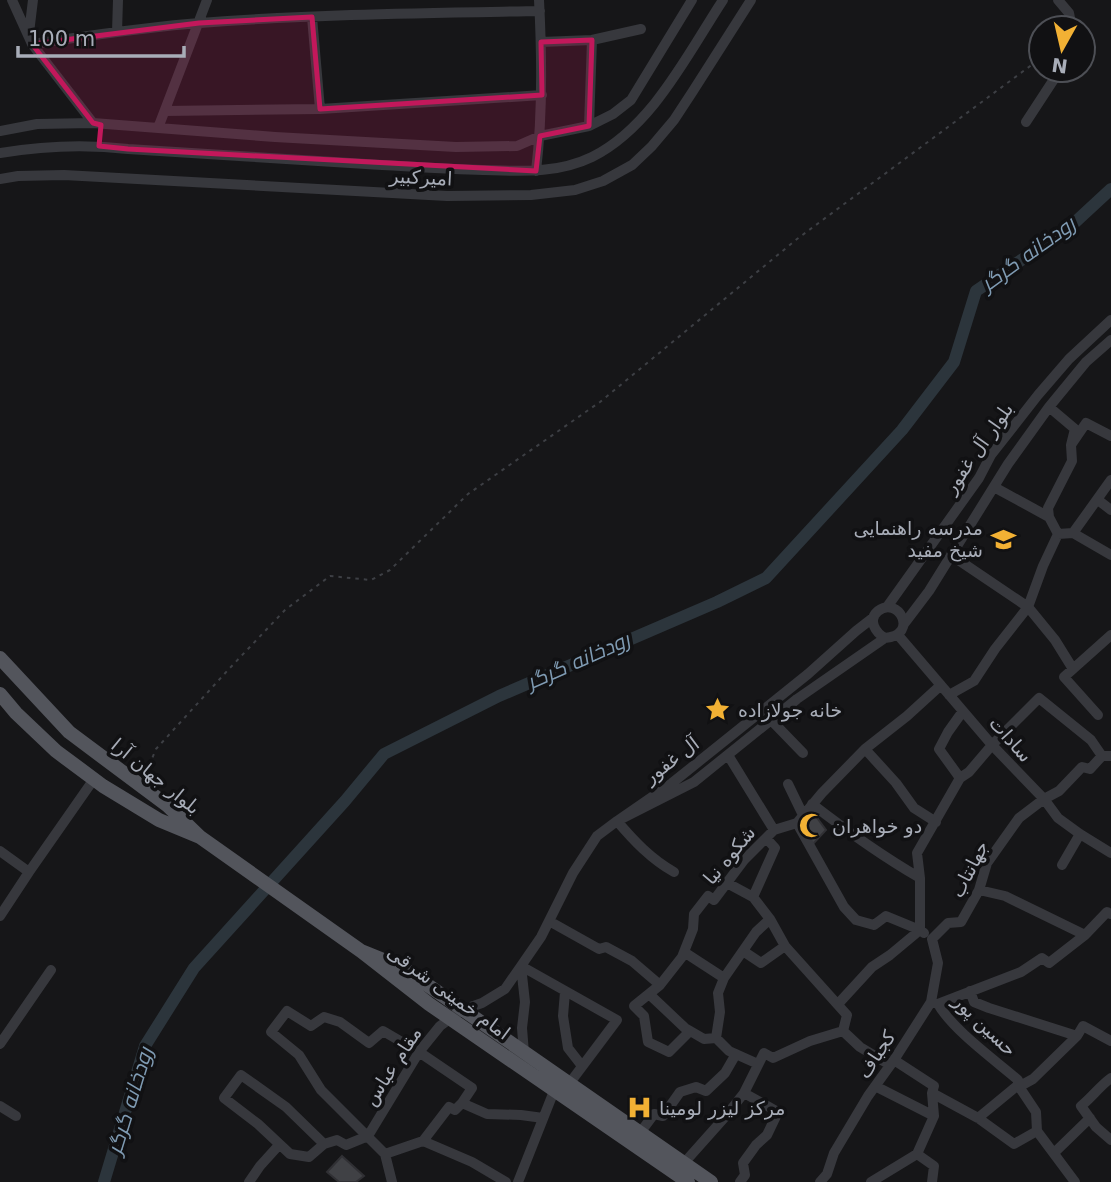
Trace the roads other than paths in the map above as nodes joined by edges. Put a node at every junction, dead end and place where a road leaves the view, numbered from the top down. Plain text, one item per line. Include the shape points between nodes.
1 (12, 0) edge
2 (33, 0) edge
3 (118, 0) edge
4 (207, 0) edge
5 (368, 0) edge
6 (692, 0) edge
7 (723, 0) edge
8 (751, 0) edge
9 (1058, 0) edge
10 (539, 5) edge
11 (368, 14) junction
12 (1069, 14) edge
13 (312, 17) junction
14 (199, 23) junction
15 (641, 29) dead end
16 (117, 32) junction
17 (30, 40) junction
18 (592, 40) junction
19 (541, 42) junction
20 (1051, 84) edge
21 (542, 95) junction
22 (320, 108) junction
23 (165, 111) junction
24 (1026, 122) dead end
25 (97, 124) junction
26 (589, 126) junction
27 (158, 128) junction
28 (0, 131) edge
29 (540, 136) junction
30 (99, 146) junction
31 (0, 153) edge
32 (536, 171) junction
33 (0, 180) edge
34 (1111, 320) edge
35 (1111, 340) edge
36 (1049, 407) junction
37 (1111, 436) edge
38 (1070, 445) junction
39 (1111, 480) edge
40 (994, 486) junction
41 (1098, 500) junction
42 (1111, 510) edge
43 (1049, 517) junction
44 (1073, 533) junction
45 (1058, 534) junction
46 (951, 555) junction
47 (1111, 555) edge
48 (887, 607) junction
49 (1028, 607) junction
50 (874, 617) junction
51 (904, 624) junction
52 (898, 635) junction
53 (1111, 635) edge
54 (885, 638) junction
55 (0, 658) edge
56 (1073, 669) junction
57 (941, 685) junction
58 (0, 694) edge
59 (949, 695) junction
60 (963, 711) junction
61 (1098, 715) dead end
62 (771, 720) junction
63 (992, 745) junction
64 (865, 749) junction
65 (803, 754) dead end
66 (728, 755) junction
67 (1107, 756) edge
68 (960, 778) junction
69 (94, 779) junction
70 (788, 784) dead end
71 (1044, 799) junction
72 (812, 804) junction
73 (800, 819) junction
74 (617, 821) junction
75 (936, 822) junction
76 (770, 834) junction
77 (1080, 834) junction
78 (200, 838) junction
79 (0, 851) edge
80 (1111, 853) edge
81 (1062, 865) dead end
82 (29, 872) junction
83 (674, 872) dead end
84 (920, 878) junction
85 (727, 883) junction
86 (979, 890) junction
87 (754, 897) junction
88 (1111, 914) edge
89 (0, 916) edge
90 (770, 919) junction
91 (549, 921) junction
92 (920, 930) junction
93 (1085, 935) junction
94 (932, 939) junction
95 (785, 946) junction
96 (743, 951) junction
97 (684, 952) junction
98 (521, 966) junction
99 (51, 970) dead end
100 (724, 978) junction
101 (660, 985) junction
102 (970, 991) junction
103 (565, 992) junction
104 (649, 994) junction
105 (934, 1003) junction
106 (838, 1004) junction
107 (456, 1014) junction
108 (4, 1031) edge
109 (690, 1031) junction
110 (843, 1031) junction
111 (1077, 1036) junction
112 (716, 1038) junction
113 (1111, 1041) edge
114 (0, 1045) edge
115 (419, 1052) junction
116 (524, 1053) junction
117 (736, 1054) junction
118 (892, 1063) junction
119 (758, 1065) junction
120 (582, 1066) junction
121 (1111, 1078) edge
122 (569, 1084) junction
123 (1018, 1085) junction
124 (875, 1086) junction
125 (554, 1091) junction
126 (744, 1093) junction
127 (932, 1093) junction
128 (462, 1103) junction
129 (0, 1105) edge
130 (16, 1116) dead end
131 (934, 1116) junction
132 (544, 1118) junction
133 (978, 1118) junction
134 (1090, 1118) junction
135 (1037, 1131) junction
136 (639, 1133) junction
137 (368, 1136) junction
138 (1111, 1140) edge
139 (423, 1142) junction
140 (279, 1144) junction
141 (324, 1144) junction
142 (1054, 1153) junction
143 (385, 1154) junction
144 (917, 1154) junction
145 (676, 1173) edge
146 (1072, 1177) edge
147 (249, 1182) edge
148 (392, 1182) edge
149 (506, 1182) edge
150 (518, 1182) edge
151 (688, 1182) edge
152 (711, 1182) edge
153 (740, 1182) edge
154 (821, 1182) edge
155 (871, 1182) edge
156 (932, 1182) edge
157 (1060, 1182) edge

1 - 17 street
2 - 17 street
3 - 16 street
4 - 14 street
5 - 11 street
6 - 26 street via 631,100
7 - 32 street, امیرکبیر via 672,79 628,133 571,166
8 - 33 street, امیرکبیر via 674,120 652,146 632,165 575,190 447,197 64,175
9 - 12 street
10 - 11 street
10 - 19 street
11 - 13 street
13 - 14 street
13 - 22 street
14 - 16 street
14 - 23 street
15 - 18 street
16 - 17 street
17 - 25 street
18 - 19 street
18 - 26 street
19 - 21 street
20 - 24 street
21 - 22 street
21 - 29 street
22 - 23 street
23 - 27 street
25 - 27 street
25 - 28 street via 37,124
25 - 30 street
26 - 29 street
27 - 29 street via 456,147 517,146
29 - 32 street
30 - 31 street, امیرکبیر
30 - 32 street, امیرکبیر
34 - 48 street, بلوار آل غفور via 1061,368 990,455 979,478
35 - 36 street, بلوار آل غفور
36 - 38 street via 1075,429
36 - 40 street, بلوار آل غفور
37 - 38 street via 1086,424
38 - 43 street via 1072,461 1048,508
39 - 41 street
40 - 43 street
40 - 46 street, بلوار آل غفور
41 - 42 street
41 - 44 street
43 - 45 street
44 - 45 street
44 - 47 street
45 - 49 street
46 - 49 street
46 - 51 street, بلوار آل غفور
48 - 50 street
48 - 51 street via 902,615
49 - 56 street
49 - 59 street via 974,681
50 - 54 street via 877,634
50 - 74 street, آل غفور via 672,783
51 - 52 street
52 - 54 street
52 - 57 street, سادات
53 - 56 street
54 - 62 street, آل غفور
55 - 78 main road, بلوار جهان آرا via 69,732 168,806
56 - 61 street via 1064,677
57 - 59 street, سادات
57 - 64 street
58 - 69 main road, بلوار جهان آرا via 56,751
59 - 60 street, سادات
60 - 63 street, سادات
60 - 68 street via 939,748
62 - 65 street
62 - 66 street, آل غفور
63 - 67 street via 1039,698
63 - 68 street
63 - 71 street, سادات
64 - 72 street
64 - 75 street via 915,808
66 - 74 street, آل غفور via 694,782
66 - 76 street
67 - 71 street, جهانتاب via 1090,769 1082,767 1059,791
68 - 75 street
69 - 78 main road, بلوار جهان آرا via 159,820
69 - 82 street
70 - 73 street
71 - 77 street, سادات via 1058,818
71 - 86 street, جهانتاب via 1019,818 987,863
72 - 73 street
72 - 84 street
73 - 76 street, شکوه نیا
73 - 92 street via 844,907 856,920 874,925 886,916
74 - 83 street via 636,843
74 - 91 street, آل غفور via 597,836
75 - 84 street via 917,853
76 - 85 street, شکوه نیا
76 - 87 street via 775,848
77 - 80 street, سادات
77 - 81 street
78 - 107 main road, امام خمینی شرقی via 361,951 403,968
79 - 82 street
82 - 89 street
84 - 92 street
85 - 87 street
85 - 97 street, شکوه نیا via 713,901 708,896 694,914
86 - 93 street via 1005,896
86 - 94 street, جهانتاب via 961,922 948,923
87 - 90 street
88 - 93 street via 1107,912
90 - 95 street
90 - 96 street
91 - 98 street, آل غفور
91 - 101 street via 599,949 606,947 632,961
92 - 94 street
92 - 106 street via 872,967
93 - 102 street via 1049,963 1042,958 1021,972
94 - 105 street, کجباف via 938,963
95 - 96 street via 761,963
95 - 106 street
96 - 100 street
97 - 100 street
97 - 101 street, شکوه نیا
98 - 103 street
98 - 107 street, آل غفور via 505,989
98 - 116 street
99 - 108 street
100 - 112 street via 718,993
101 - 104 street, شکوه نیا
102 - 105 street
102 - 111 street via 974,1002
103 - 120 street via 568,1048
103 - 120 street via 617,1020
104 - 109 street
104 - 109 street via 634,1006 645,1016 648,1042 669,1052
105 - 118 street, کجباف
105 - 123 street, حسین پور via 1018,1080
106 - 110 street via 847,1015
107 - 115 street, مقام عباس
107 - 116 main road, امام خمینی شرقی
107 - 125 main road, امام خمینی شرقی
108 - 114 street
109 - 112 street via 704,1039
110 - 118 street via 860,1047
110 - 119 street via 773,1058 764,1053
111 - 113 street via 1083,1026
111 - 123 street via 1032,1079
112 - 117 street
115 - 128 street via 472,1088
115 - 137 street, مقام عباس
115 - 137 street via 383,1031 369,1043 340,1023 324,1017 311,1026 287,1011 271,1032 299,1055 321,1090
116 - 122 main road, امام خمینی شرقی
117 - 119 street
117 - 136 street via 706,1091 696,1087 680,1092 663,1116 654,1114
118 - 124 street, کجباف
118 - 127 street via 934,1086
119 - 126 street
120 - 122 street
121 - 134 street via 1081,1106
122 - 136 main road, امام خمینی شرقی
123 - 133 street
123 - 135 street, حسین پور via 1036,1112
124 - 131 street
124 - 154 street, کجباف
125 - 132 street
125 - 145 main road, امام خمینی شرقی
126 - 145 street
126 - 153 street via 778,1112 767,1135 743,1163 745,1175
127 - 131 street
127 - 133 street
128 - 132 street via 487,1114
128 - 139 street via 455,1110 449,1107
129 - 130 street
131 - 144 street
132 - 150 street
133 - 135 street via 1014,1144
134 - 138 street
134 - 142 street
135 - 142 street, حسین پور
136 - 145 main road, امام خمینی شرقی
137 - 141 street via 346,1145 337,1140
137 - 143 street
139 - 143 street
139 - 149 street via 472,1161
140 - 141 street via 290,1154 309,1157
140 - 141 street via 224,1098 241,1076 286,1107
140 - 147 street
142 - 146 street, حسین پور
143 - 148 street
144 - 155 street
144 - 156 street via 934,1166
145 - 151 main road, امام خمینی شرقی
145 - 152 main road, امام خمینی شرقی
146 - 157 street

